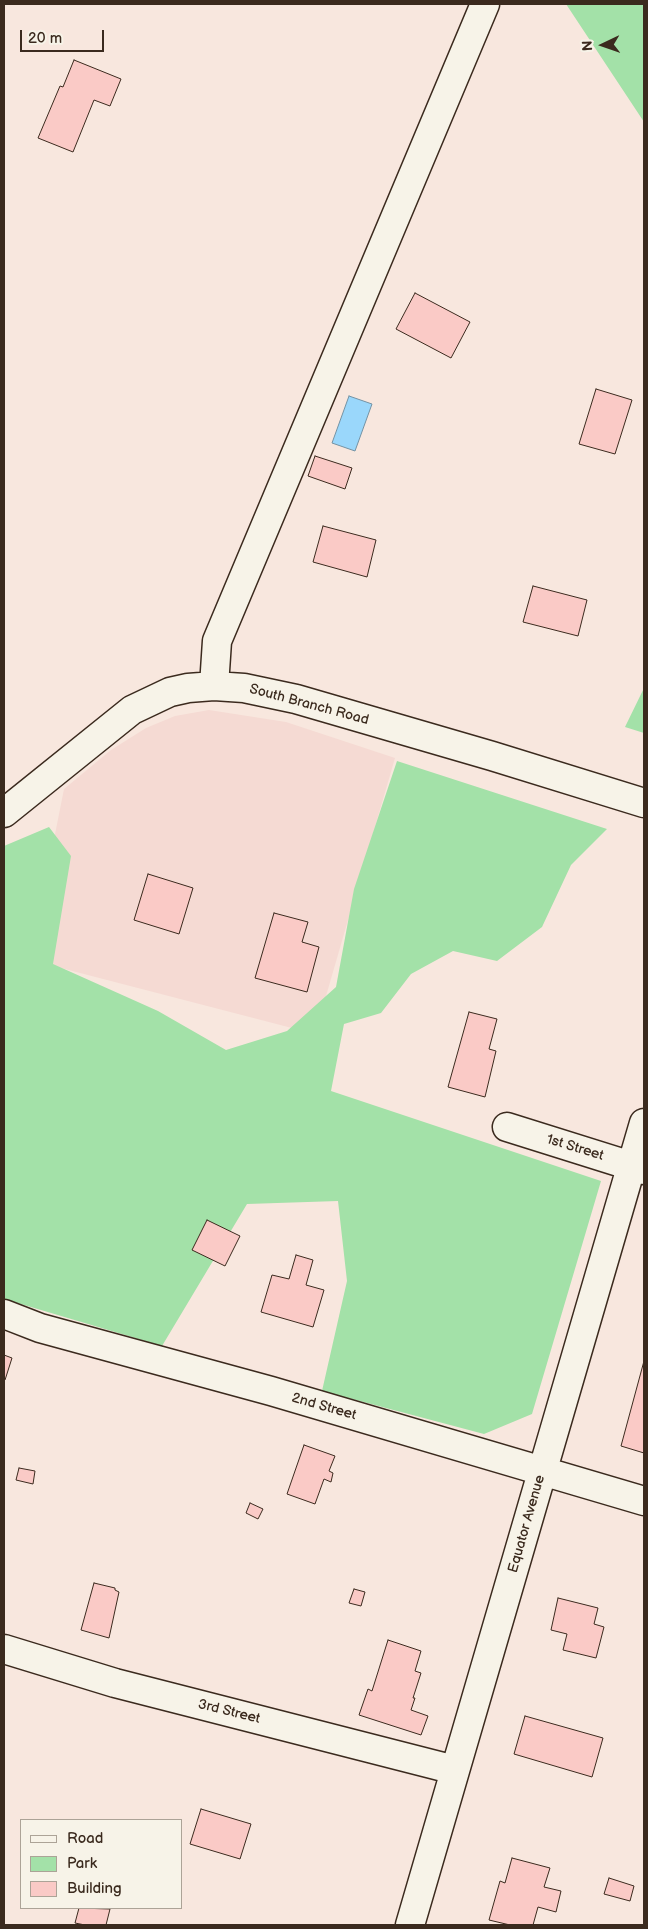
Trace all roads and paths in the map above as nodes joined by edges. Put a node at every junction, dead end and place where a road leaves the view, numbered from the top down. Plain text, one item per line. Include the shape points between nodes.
1 (485, 4) edge
2 (214, 686) junction
3 (644, 802) edge
4 (4, 813) edge
5 (644, 1124) edge
6 (506, 1127) dead end
7 (638, 1168) edge
8 (4, 1314) edge
9 (542, 1471) junction
10 (644, 1501) edge
11 (4, 1649) edge
12 (455, 1770) junction
13 (410, 1925) edge

1 - 2 street via 217,641
2 - 3 street, South Branch Road via 244,688 296,700
2 - 4 street, South Branch Road via 170,692 138,707
5 - 7 street, Equator Avenue
6 - 7 street, 1st Street
7 - 9 street, Equator Avenue
8 - 9 street, 2nd Street via 40,1328 272,1391
9 - 10 street, 2nd Street
9 - 12 street, Equator Avenue
11 - 12 street, 3rd Street via 115,1683
12 - 13 street, Equator Avenue

